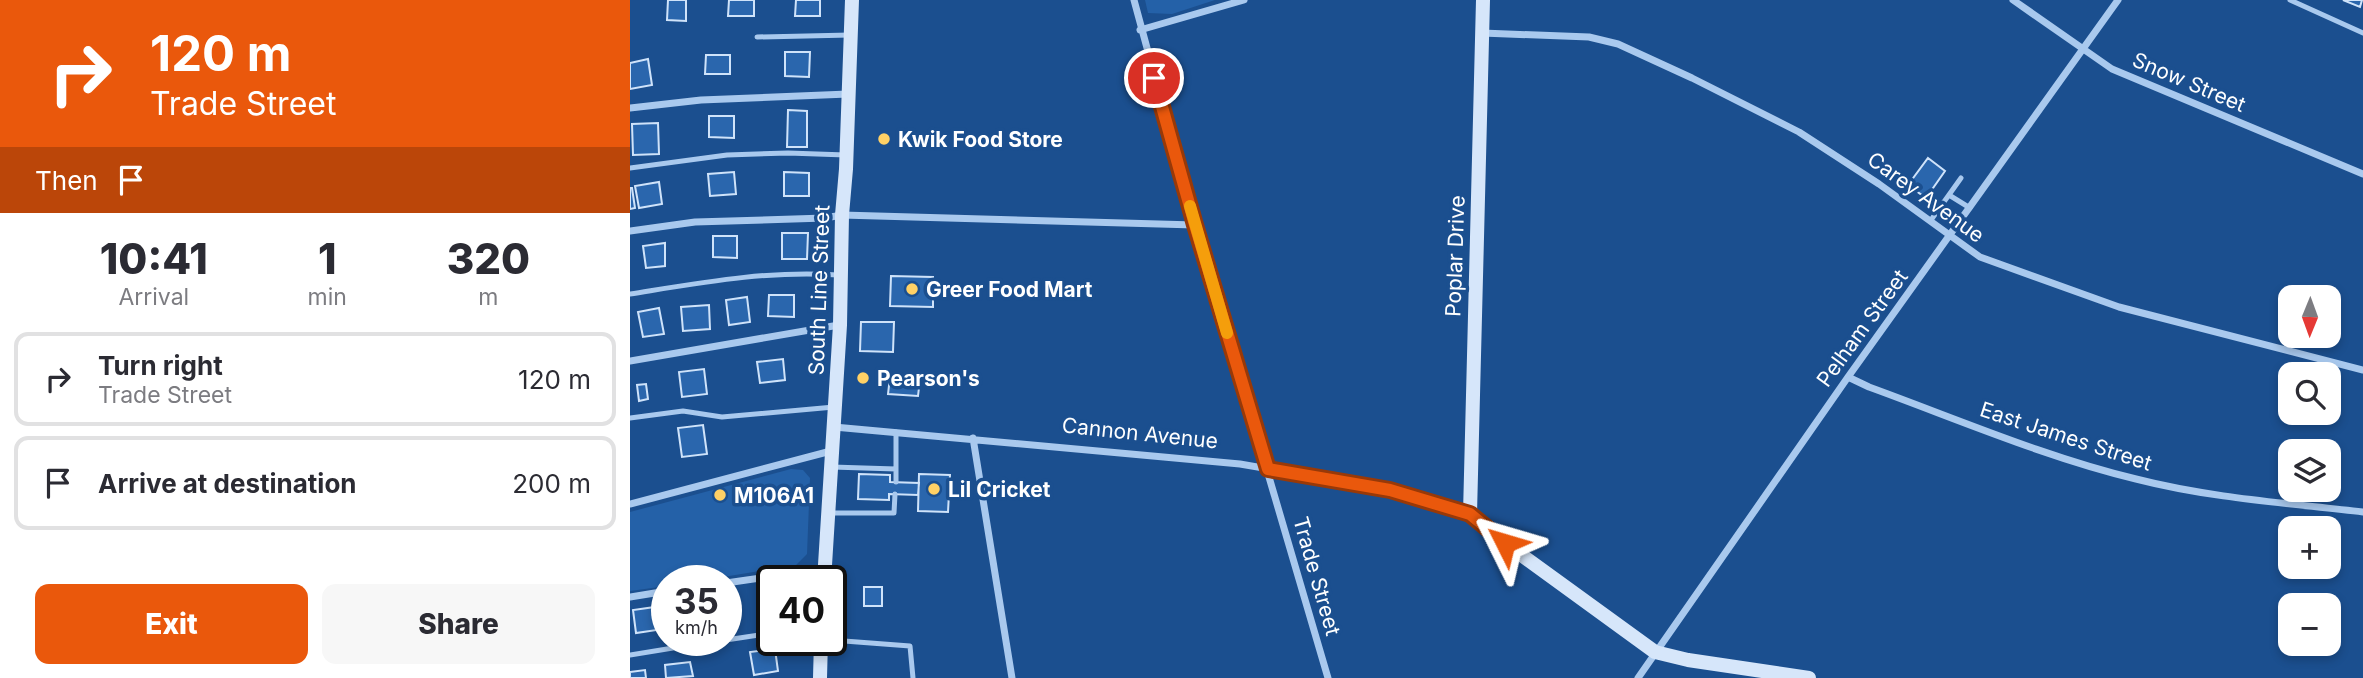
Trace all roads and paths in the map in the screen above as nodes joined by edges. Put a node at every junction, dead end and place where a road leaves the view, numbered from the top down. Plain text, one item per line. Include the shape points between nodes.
1 (852, 0) edge
2 (1134, 0) edge
3 (1244, 0) edge
4 (1483, 0) edge
5 (2013, 0) edge
6 (2118, 0) edge
7 (2290, 0) edge
8 (1140, 30) junction
9 (1482, 33) junction
10 (2363, 33) edge
11 (850, 35) junction
12 (757, 37) dead end
13 (2084, 50) junction
14 (848, 94) junction
15 (630, 108) edge
16 (846, 155) junction
17 (630, 168) edge
18 (2363, 174) edge
19 (1961, 178) dead end
20 (1949, 195) junction
21 (1970, 208) junction
22 (842, 215) junction
23 (1931, 220) junction
24 (1195, 225) junction
25 (630, 231) edge
26 (1951, 236) junction
27 (841, 275) junction
28 (630, 294) edge
29 (840, 325) junction
30 (630, 360) edge
31 (2363, 370) edge
32 (1848, 377) junction
33 (834, 407) junction
34 (630, 418) edge
35 (833, 426) junction
36 (896, 432) junction
37 (973, 438) junction
38 (831, 451) junction
39 (830, 467) junction
40 (896, 469) junction
41 (1268, 469) junction
42 (896, 482) dead end
43 (895, 494) dead end
44 (630, 504) edge
45 (2363, 512) edge
46 (827, 513) junction
47 (1470, 514) junction
48 (824, 565) edge
49 (651, 594) edge
50 (630, 597) edge
51 (847, 641) edge
52 (651, 652) edge
53 (1655, 652) junction
54 (630, 655) edge
55 (821, 656) edge
56 (820, 678) edge
57 (914, 678) edge
58 (1013, 678) edge
59 (1328, 678) edge
60 (1637, 678) edge
61 (1809, 678) edge

1 - 11 street, South Line Street
2 - 8 street, Trade Street
3 - 8 street
4 - 9 street, Poplar Drive
5 - 13 street, Snow Street
6 - 13 street, Pelham Street
7 - 10 lane
8 - 24 street, Trade Street
9 - 23 street, Carey Avenue via 1589,37 1618,44 1799,132
9 - 47 street, Poplar Drive
11 - 12 lane
11 - 14 street, South Line Street
13 - 18 street, Snow Street via 2112,69
13 - 21 street, Pelham Street
14 - 15 street
14 - 16 street, South Line Street
16 - 17 lane via 727,155
16 - 22 street, South Line Street
19 - 20 lane
20 - 21 lane
20 - 23 lane
21 - 26 street, Pelham Street
22 - 24 street
22 - 25 street via 695,222
22 - 27 street, South Line Street
23 - 26 street, Carey Avenue
24 - 41 street, Trade Street
26 - 31 street, Carey Avenue via 1980,257 2119,307
26 - 32 street, Pelham Street
27 - 28 lane via 781,274
27 - 29 street, South Line Street
29 - 30 street
29 - 33 street, South Line Street
32 - 45 street, East James Street via 2042,450 2137,480
32 - 53 street, Pelham Street
33 - 34 lane via 722,417 683,411
33 - 35 street, South Line Street
35 - 36 street, Cannon Avenue
35 - 38 street, South Line Street
36 - 37 street, Cannon Avenue
36 - 40 lane
37 - 41 street, Cannon Avenue
37 - 58 street
38 - 39 street, South Line Street
38 - 44 street
39 - 40 lane
39 - 46 street, South Line Street
40 - 42 lane
41 - 47 street, Cannon Avenue via 1390,490
41 - 59 street, Trade Street
43 - 46 lane via 894,513
46 - 48 street, South Line Street
47 - 53 street, Cannon Avenue
49 - 50 street
51 - 57 lane via 911,646
52 - 54 lane
53 - 60 street, Pelham Street
53 - 61 street, Cannon Avenue
55 - 56 street

